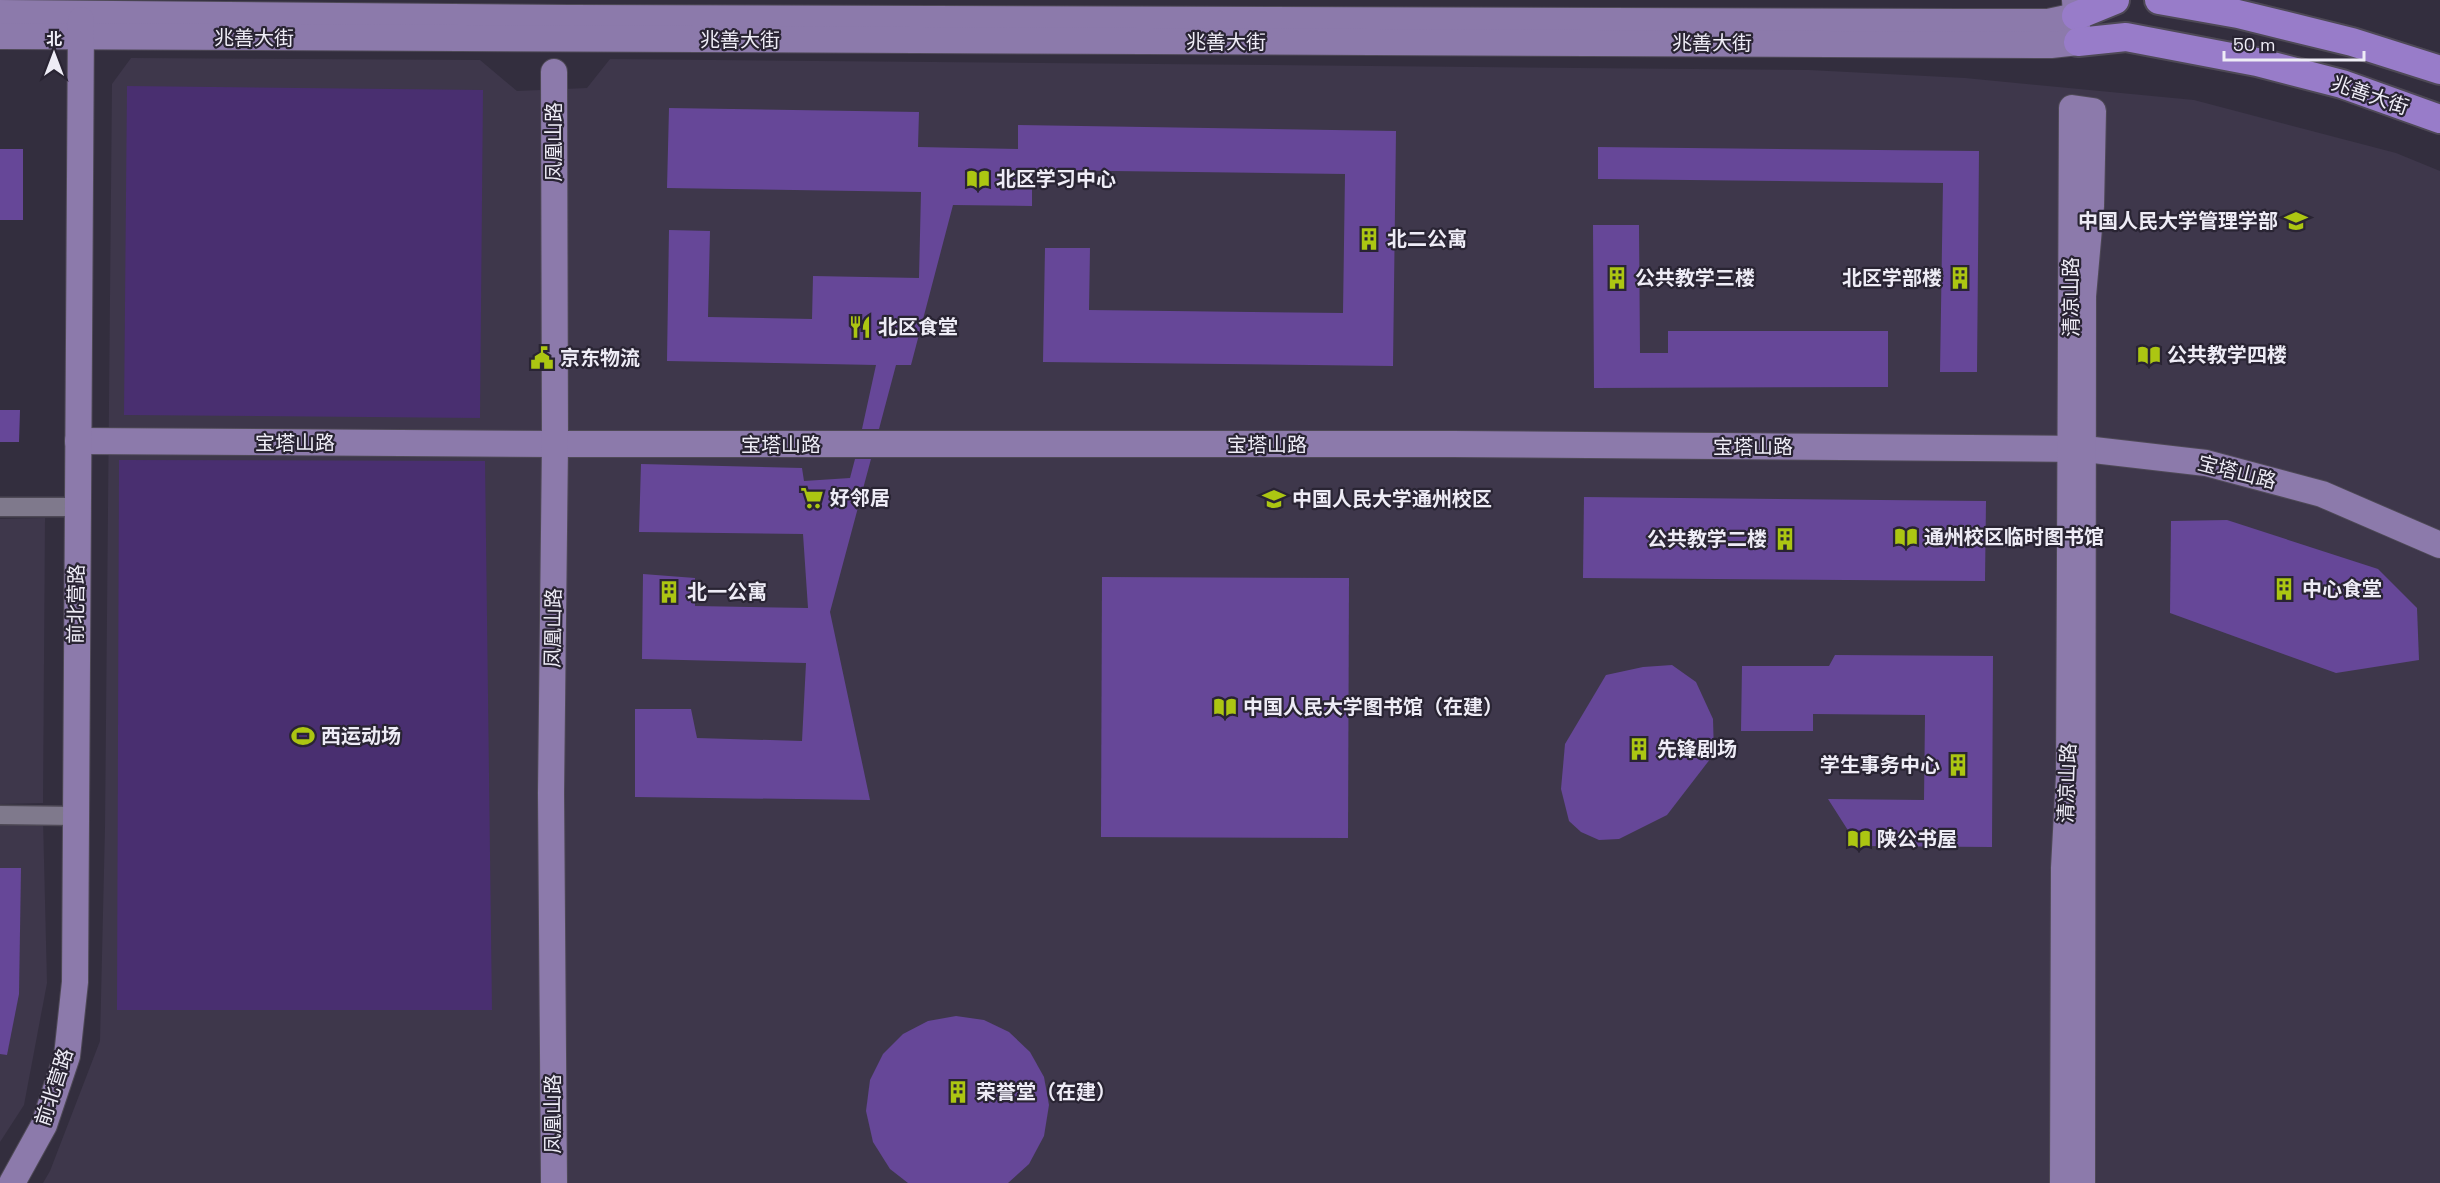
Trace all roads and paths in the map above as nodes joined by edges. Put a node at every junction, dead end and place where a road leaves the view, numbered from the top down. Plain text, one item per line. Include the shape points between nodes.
1 (2115, 0) edge
2 (2159, 0) edge
3 (0, 13) edge
4 (539, 19) edge
5 (570, 19) edge
6 (2063, 21) edge
7 (82, 25) junction
8 (0, 36) edge
9 (2440, 70) edge
10 (554, 72) dead end
11 (2440, 118) edge
12 (78, 441) junction
13 (555, 444) junction
14 (2078, 449) junction
15 (0, 507) edge
16 (77, 507) junction
17 (2440, 545) edge
18 (0, 815) edge
19 (77, 816) junction
20 (12, 1183) edge
21 (554, 1183) edge
22 (2063, 1183) edge
23 (2082, 1183) edge

1 - 6 main road, 兆善大街
2 - 9 main road via 2341,39
3 - 7 street, 兆善大街
4 - 5 street, 兆善大街
4 - 7 street, 兆善大街
5 - 6 street, 兆善大街
6 - 11 main road, 兆善大街 via 2257,62 2342,84
7 - 8 street, 兆善大街
7 - 12 street, 前北营路
10 - 13 street, 凤凰山路
12 - 13 street, 宝塔山路
12 - 16 street, 前北营路
13 - 14 street, 宝塔山路
13 - 21 street, 凤凰山路 via 551,793
14 - 14 street, 清凉山路 via 2092,111 2072,108
14 - 17 street, 宝塔山路 via 2206,463 2310,491
14 - 22 street, 清凉山路 via 2064,868
14 - 23 street, 清凉山路
15 - 16 street
16 - 19 street, 前北营路
18 - 19 street
19 - 20 street, 前北营路 via 75,982 67,1056 44,1125

